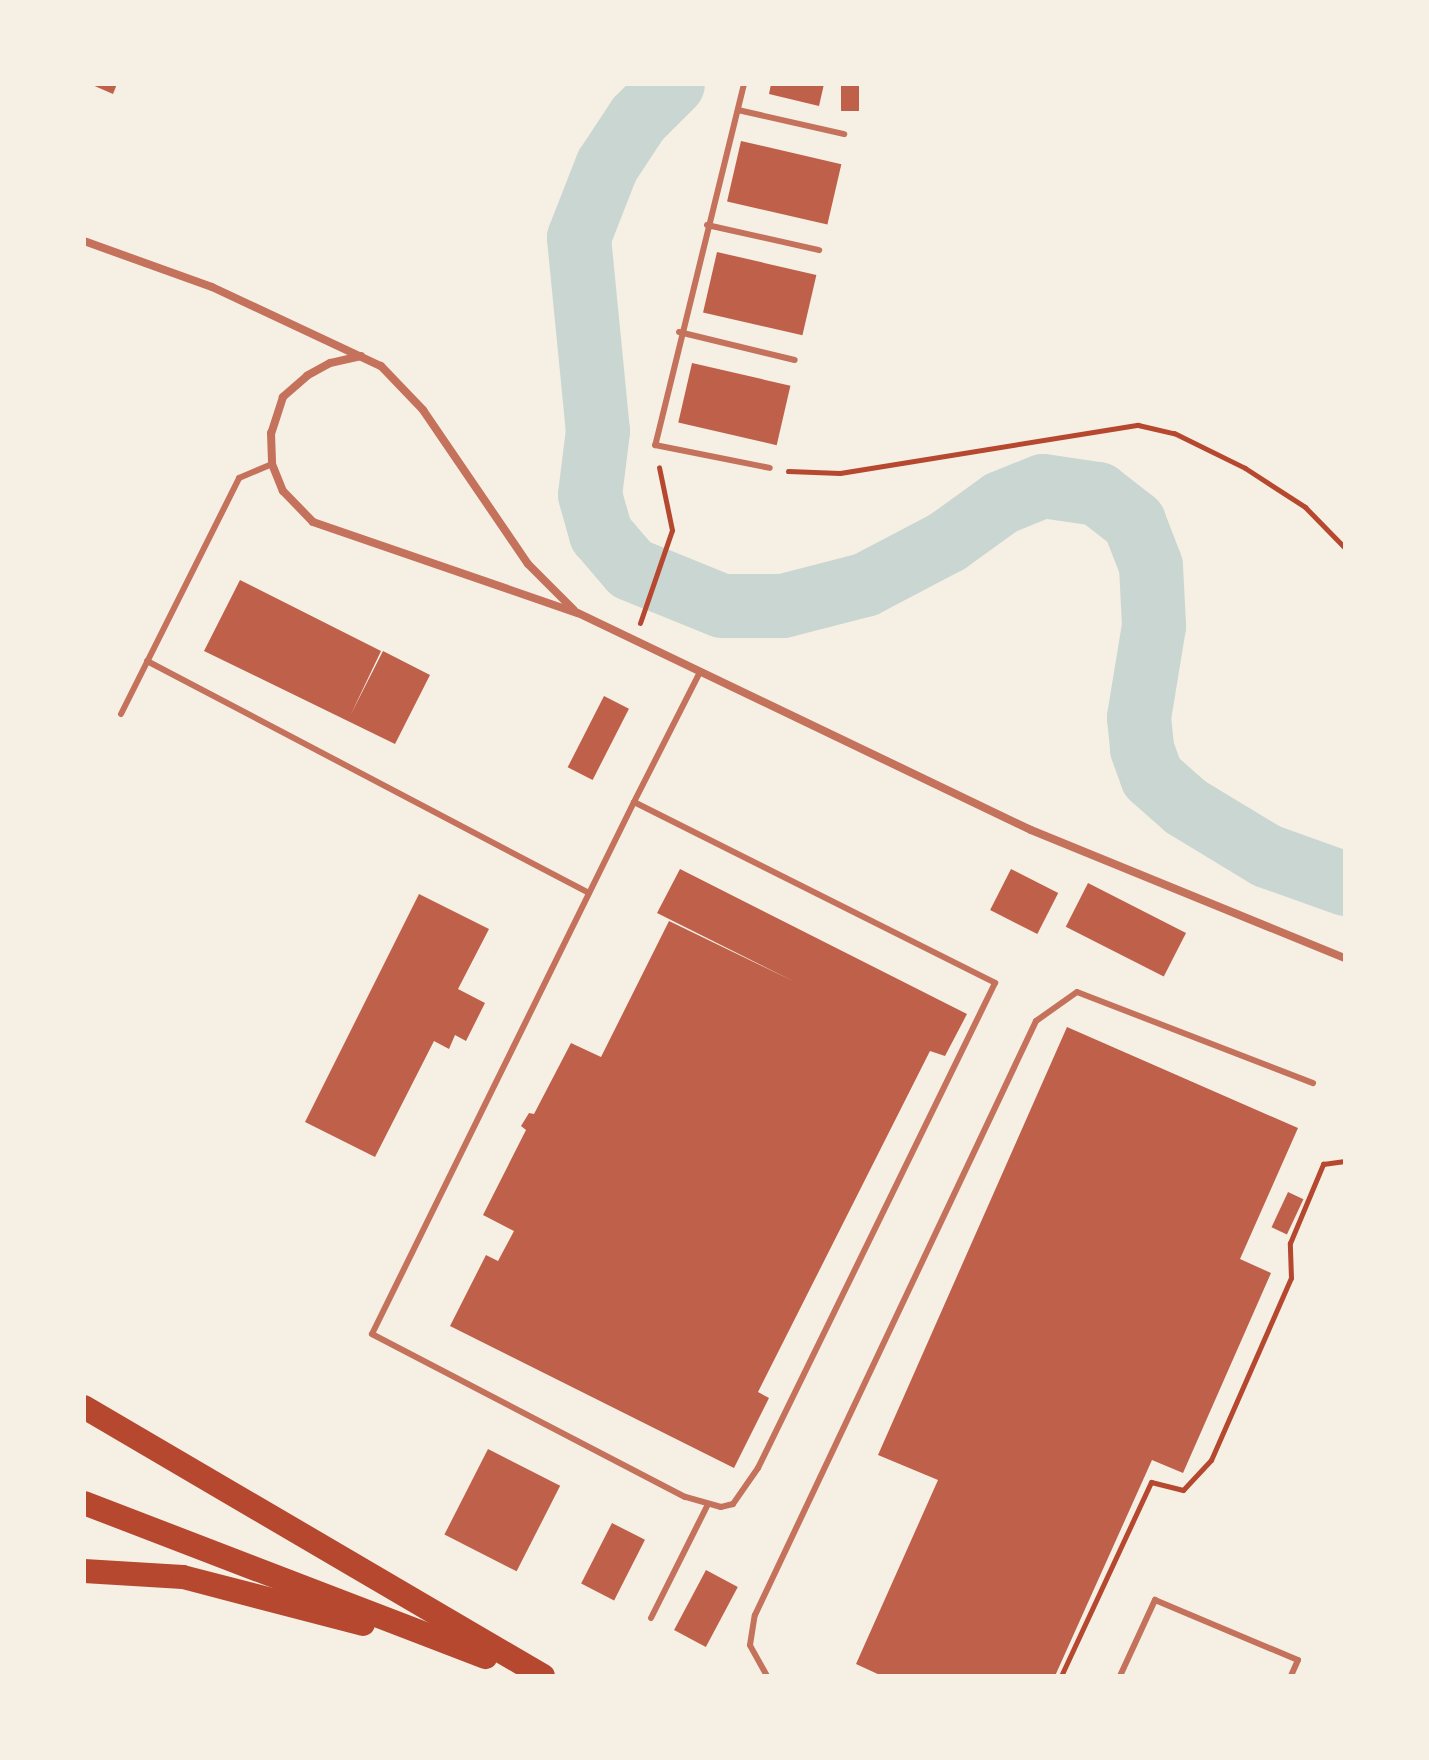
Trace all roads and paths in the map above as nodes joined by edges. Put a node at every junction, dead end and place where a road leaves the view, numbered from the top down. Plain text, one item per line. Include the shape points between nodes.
1 (744, 84) edge
2 (738, 110) junction
3 (844, 134) dead end
4 (707, 225) junction
5 (84, 241) edge
6 (819, 250) dead end
7 (679, 332) junction
8 (361, 356) junction
9 (795, 360) dead end
10 (655, 445) junction
11 (272, 464) junction
12 (770, 468) joint
13 (1345, 548) edge
14 (645, 608) dead end
15 (578, 613) junction
16 (147, 661) junction
17 (700, 672) junction
18 (121, 714) dead end
19 (634, 802) junction
20 (589, 893) junction
21 (1345, 958) edge
22 (1313, 1083) dead end
23 (1345, 1161) edge
24 (84, 1407) edge
25 (84, 1503) edge
26 (707, 1506) junction
27 (84, 1571) edge
28 (651, 1618) dead end
29 (477, 1654) junction
30 (535, 1676) edge
31 (543, 1676) edge
32 (767, 1676) edge
33 (1061, 1676) edge
34 (1120, 1676) edge
35 (1291, 1676) edge

1 - 2 lane
2 - 3 lane
2 - 4 lane
4 - 6 lane
4 - 7 lane
5 - 8 street via 212,287
7 - 9 lane
7 - 10 lane
8 - 11 street via 330,363 283,397 271,433
8 - 15 street via 402,383 528,564
10 - 12 lane
10 - 14 path via 672,530
11 - 15 street via 297,509 338,534
11 - 16 lane via 239,478
12 - 13 path via 840,473 1138,425 1174,433 1245,468 1305,507
15 - 17 street
16 - 18 lane
16 - 20 lane
17 - 19 lane
17 - 21 street via 1031,830
19 - 20 lane
19 - 26 lane via 995,983 758,1468 733,1504
20 - 26 lane via 372,1334
22 - 32 lane via 1077,992 1036,1021 755,1615 750,1645
23 - 33 path via 1323,1164 1290,1243 1291,1278 1211,1460 1183,1490 1151,1482
24 - 31 highway
25 - 29 highway
26 - 28 lane
27 - 29 highway via 183,1577
29 - 30 highway
34 - 35 lane via 1155,1600 1298,1660

